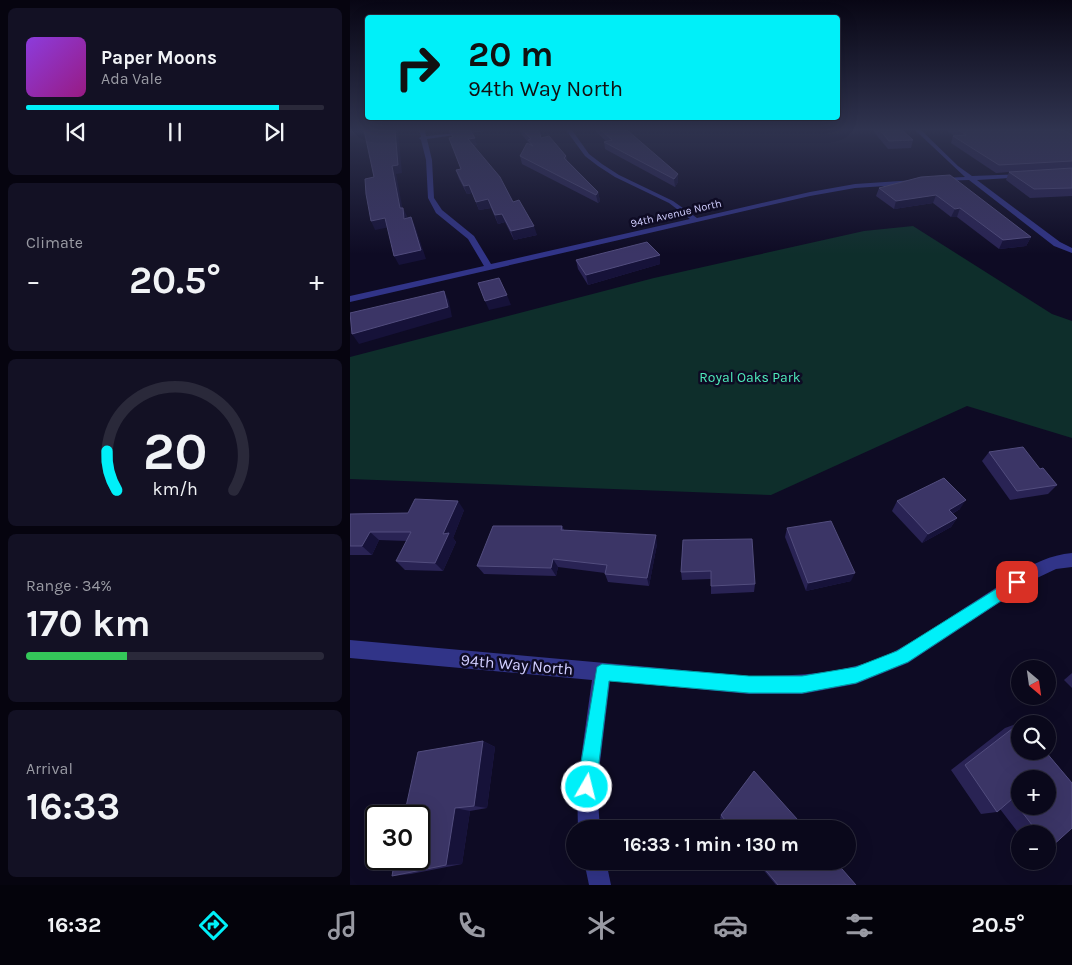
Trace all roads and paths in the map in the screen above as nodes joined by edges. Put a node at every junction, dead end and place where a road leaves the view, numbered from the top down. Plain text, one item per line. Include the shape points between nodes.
1 (429, 171) edge
2 (610, 171) edge
3 (963, 171) edge
4 (1035, 174) edge
5 (970, 178) junction
6 (922, 181) edge
7 (931, 181) edge
8 (696, 220) junction
9 (1072, 251) edge
10 (489, 268) junction
11 (350, 299) edge
12 (1072, 560) edge
13 (350, 648) edge
14 (602, 672) junction
15 (589, 820) edge
16 (597, 870) edge
17 (600, 885) edge

1 - 10 street via 432,198 439,211 470,238
2 - 8 street via 671,202
3 - 5 street
4 - 5 street
5 - 7 street
5 - 9 street via 1057,244
6 - 8 street, 94th Avenue North via 830,190
8 - 10 street, 94th Avenue North
10 - 11 street, 94th Avenue North
12 - 14 street, 94th Way North via 1054,562 1032,572 902,656 856,675 802,685 749,685
13 - 14 street, 94th Way North
14 - 15 street via 587,787
16 - 17 street

